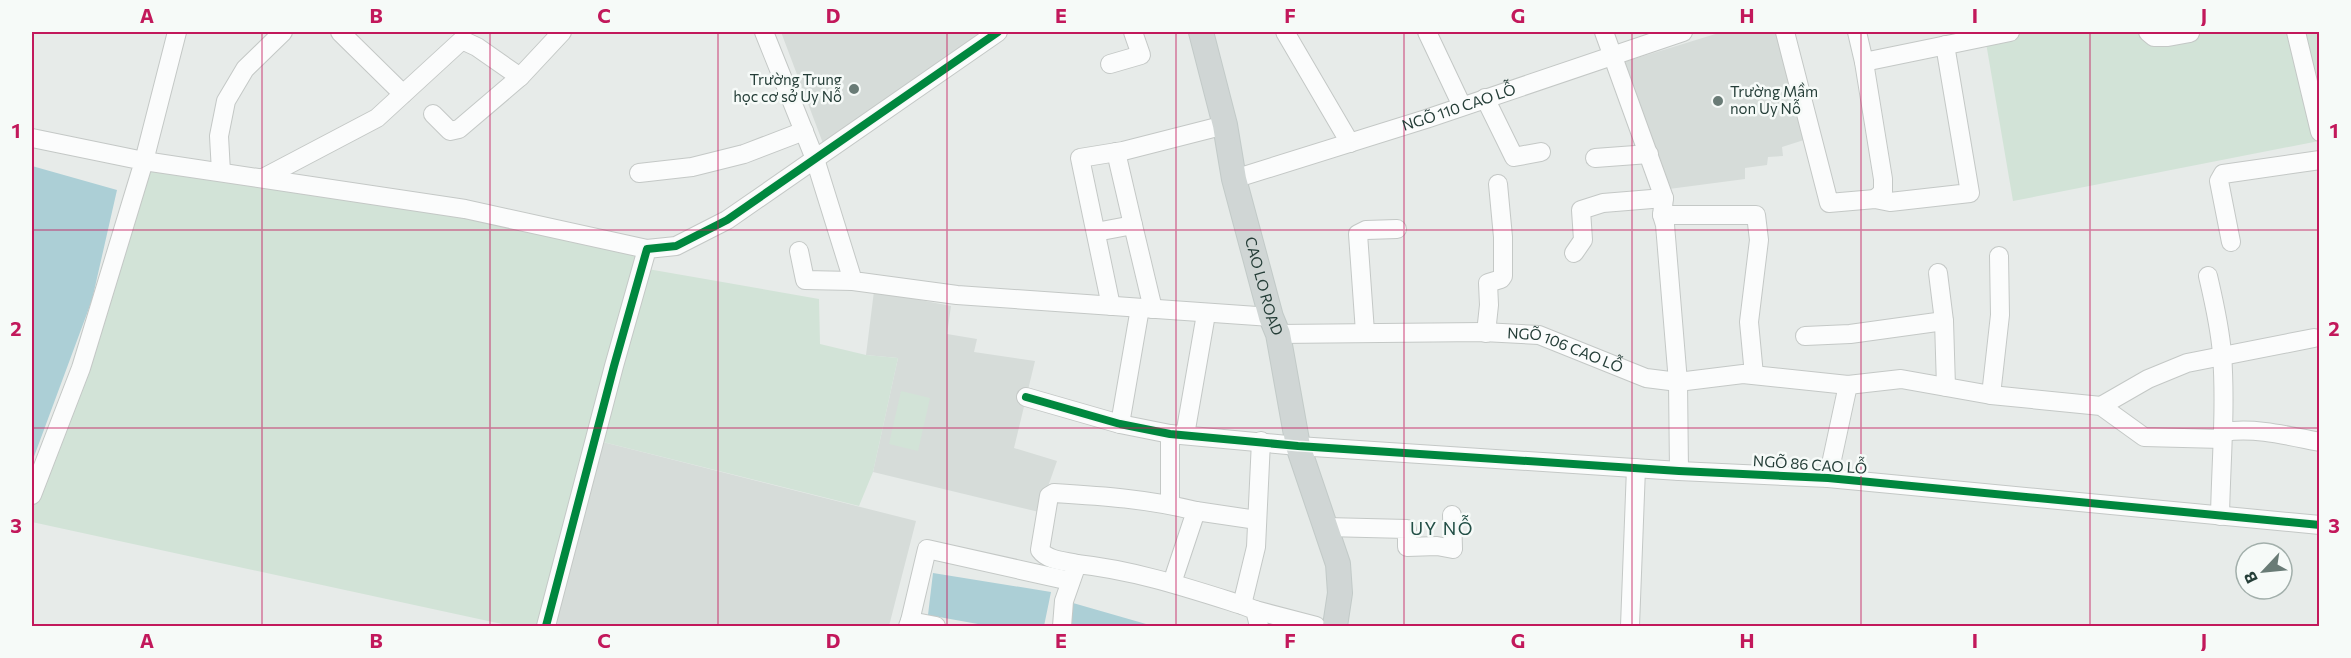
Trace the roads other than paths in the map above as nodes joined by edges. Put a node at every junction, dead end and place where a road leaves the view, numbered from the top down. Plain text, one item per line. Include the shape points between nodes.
1 (177, 32) edge
2 (280, 32) edge
3 (340, 32) edge
4 (562, 32) edge
5 (764, 32) edge
6 (998, 32) edge
7 (1133, 32) edge
8 (1201, 32) edge
9 (1285, 32) edge
10 (1427, 32) edge
11 (1604, 32) edge
12 (1683, 32) edge
13 (1785, 32) edge
14 (1857, 32) edge
15 (2010, 32) edge
16 (2148, 32) edge
17 (2296, 32) edge
18 (2190, 33) dead end
19 (1945, 45) junction
20 (1612, 54) junction
21 (1864, 62) junction
22 (1110, 64) dead end
23 (520, 77) junction
24 (403, 94) junction
25 (1485, 98) junction
26 (1462, 106) junction
27 (433, 114) dead end
28 (1225, 125) junction
29 (804, 131) junction
30 (2319, 132) edge
31 (32, 138) edge
32 (1350, 143) junction
33 (1116, 152) junction
34 (1541, 152) dead end
35 (1649, 154) junction
36 (1595, 158) dead end
37 (815, 159) junction
38 (2319, 160) edge
39 (144, 161) junction
40 (221, 172) junction
41 (639, 172) dead end
42 (263, 178) junction
43 (1234, 179) junction
44 (1498, 184) dead end
45 (1875, 199) junction
46 (1663, 207) junction
47 (1133, 225) junction
48 (1397, 229) dead end
49 (1096, 232) junction
50 (2231, 242) dead end
51 (647, 249) junction
52 (799, 250) dead end
53 (1574, 254) dead end
54 (1999, 256) dead end
55 (1938, 273) dead end
56 (2208, 276) dead end
57 (853, 281) junction
58 (1111, 306) junction
59 (1147, 309) junction
60 (1206, 314) junction
61 (1944, 321) junction
62 (1274, 326) junction
63 (1365, 332) junction
64 (1486, 333) junction
65 (1805, 336) dead end
66 (2313, 338) dead end
67 (2222, 357) junction
68 (1754, 375) junction
69 (1678, 382) junction
70 (1848, 385) junction
71 (1946, 387) junction
72 (1991, 395) junction
73 (1026, 397) dead end
74 (2101, 406) junction
75 (1120, 424) junction
76 (1178, 434) junction
77 (2223, 436) junction
78 (1261, 441) junction
79 (2319, 442) edge
80 (1298, 446) junction
81 (1636, 468) junction
82 (1679, 471) junction
83 (1828, 478) junction
84 (32, 495) edge
85 (1170, 504) junction
86 (1196, 511) junction
87 (1452, 515) dead end
88 (2220, 516) junction
89 (1257, 520) junction
90 (2319, 525) edge
91 (1328, 534) junction
92 (1074, 572) junction
93 (1172, 583) junction
94 (1252, 614) edge
95 (909, 624) edge
96 (546, 627) edge
97 (936, 627) edge
98 (1062, 627) edge
99 (1317, 627) edge
100 (1335, 627) edge
101 (1630, 627) edge

1 - 39 street
2 - 40 street via 246,69 226,101 219,136
3 - 24 street
4 - 23 street
5 - 29 street
6 - 37 street
7 - 22 street via 1141,55
8 - 28 main road, CAO LO ROAD
9 - 32 street
10 - 26 street
11 - 20 street
12 - 20 street, NGÕ 110 CAO LỖ
13 - 45 street via 1829,203
14 - 21 street
15 - 19 street
16 - 18 street via 2154,37
17 - 30 street
19 - 21 street
19 - 45 street via 1970,193 1890,202
20 - 25 street, NGÕ 110 CAO LỖ
20 - 35 street
21 - 45 street via 1883,179 1883,192
23 - 24 street via 462,40
23 - 27 street via 459,129 450,131
24 - 42 street via 377,118
25 - 26 street, NGÕ 110 CAO LỖ
25 - 34 street via 1514,157
26 - 32 street, NGÕ 110 CAO LỖ
28 - 33 street
28 - 43 main road, CAO LO ROAD
29 - 37 street
29 - 41 street via 744,154
31 - 39 street
32 - 43 street, NGÕ 110 CAO LỖ
33 - 47 street
33 - 49 street via 1080,158
35 - 36 street
35 - 46 street
37 - 51 street via 727,220 676,246
37 - 57 street
38 - 50 street via 2223,174 2219,181
39 - 40 street
39 - 84 street via 81,368
40 - 42 street
42 - 51 street via 465,209
43 - 62 main road, CAO LO ROAD
44 - 64 street via 1503,276 1488,283
46 - 53 street via 1603,203 1581,210 1583,240
46 - 68 street via 1755,215 1759,240 1749,322
46 - 69 street
47 - 49 street
47 - 59 street
48 - 63 street via 1358,234
49 - 58 street
51 - 96 street
52 - 57 street, NGÕ 106 CAO LỖ via 805,280
54 - 72 street via 2000,315
55 - 61 street
56 - 67 street
57 - 58 street, NGÕ 106 CAO LỖ via 957,295
58 - 59 street, NGÕ 106 CAO LỖ
59 - 60 street, NGÕ 106 CAO LỖ
59 - 75 street
60 - 62 street, NGÕ 106 CAO LỖ
60 - 76 street
61 - 65 street
61 - 71 street
62 - 63 street, NGÕ 106 CAO LỖ
62 - 80 main road, CAO LO ROAD
63 - 64 street, NGÕ 106 CAO LỖ
64 - 69 street, NGÕ 106 CAO LỖ via 1539,335 1646,378
66 - 67 street
67 - 74 street via 2187,363 2148,379
67 - 77 street
68 - 69 street, NGÕ 106 CAO LỖ
68 - 70 street, NGÕ 106 CAO LỖ
69 - 82 street
70 - 71 street, NGÕ 106 CAO LỖ via 1901,379
70 - 83 street
71 - 72 street, NGÕ 106 CAO LỖ
72 - 74 street
73 - 75 street, NGÕ 86 CAO LỖ
74 - 77 street via 2144,437
75 - 76 street, NGÕ 86 CAO LỖ
76 - 78 street, NGÕ 86 CAO LỖ
76 - 85 street
77 - 79 street via 2237,430
77 - 88 street
78 - 80 street, NGÕ 86 CAO LỖ
78 - 89 street
80 - 81 street, NGÕ 86 CAO LỖ
80 - 91 main road, CAO LO ROAD
81 - 82 street, NGÕ 86 CAO LỖ
81 - 101 street
82 - 83 street, NGÕ 86 CAO LỖ
83 - 88 street, NGÕ 86 CAO LỖ
85 - 86 street
85 - 92 street via 1118,497 1054,493 1049,496 1040,550
86 - 89 street
86 - 93 street
87 - 91 street via 1453,549 1407,547 1407,529
88 - 90 street, NGÕ 86 CAO LỖ
89 - 94 street
91 - 99 main road
91 - 100 main road, CAO LO ROAD via 1338,564 1340,593
92 - 93 street via 1103,567
92 - 95 street via 927,549
92 - 98 street via 1064,601
93 - 94 street
94 - 99 street
95 - 97 street

